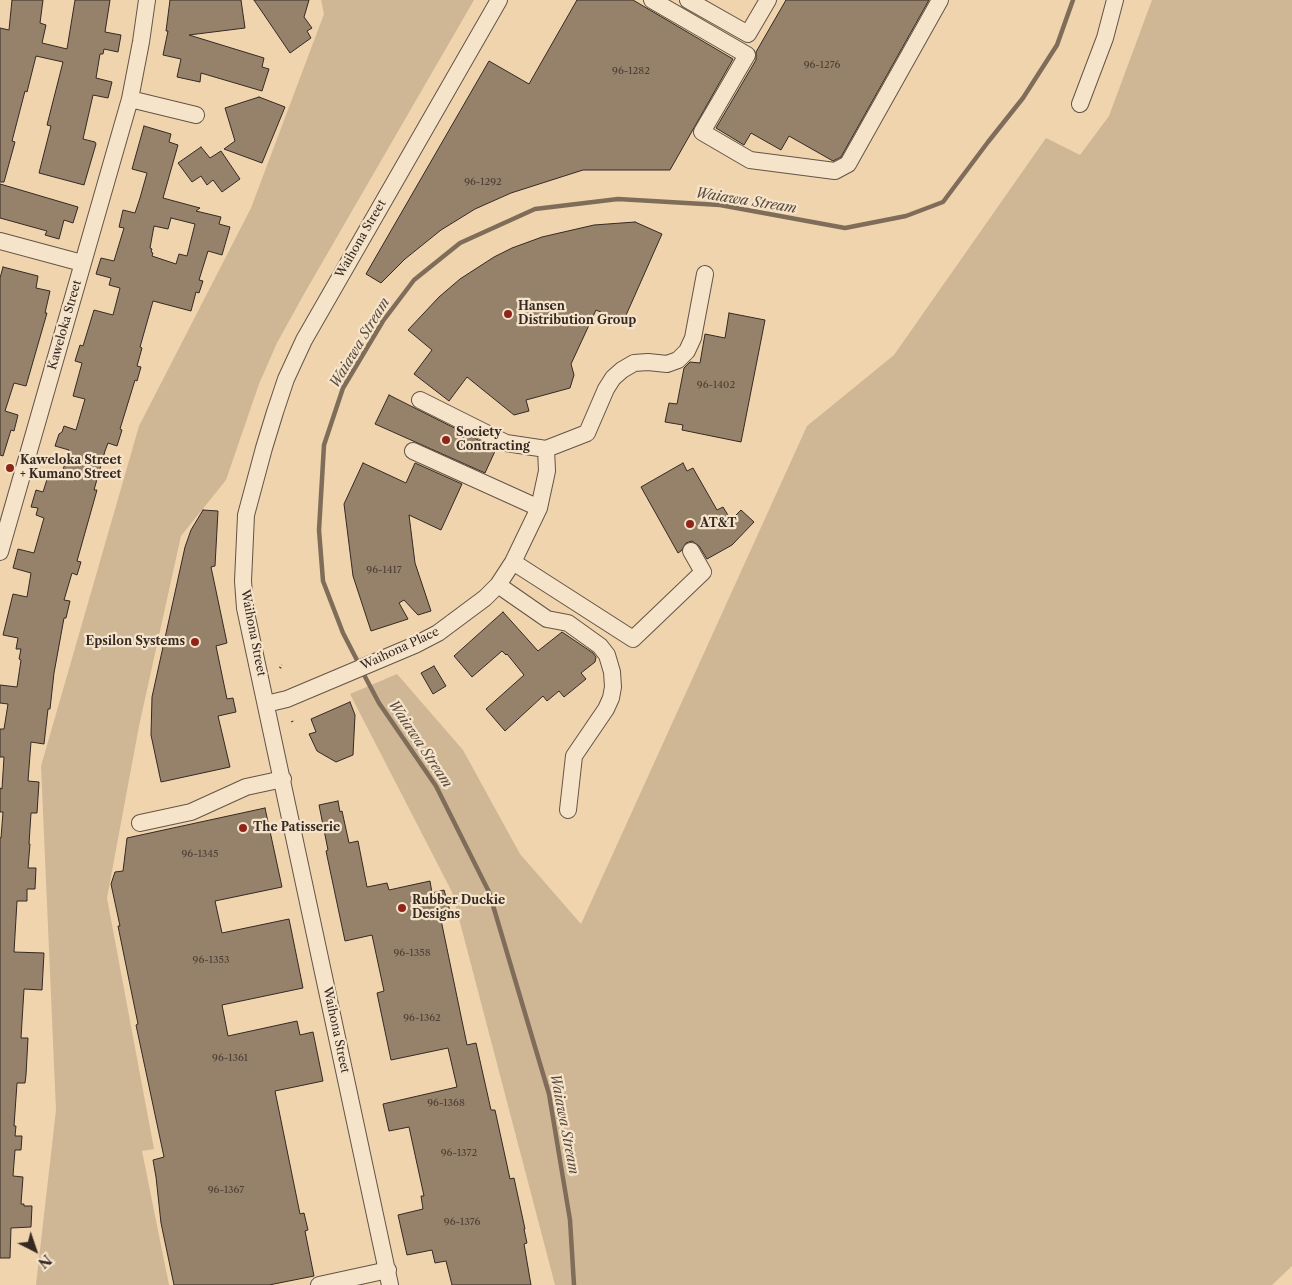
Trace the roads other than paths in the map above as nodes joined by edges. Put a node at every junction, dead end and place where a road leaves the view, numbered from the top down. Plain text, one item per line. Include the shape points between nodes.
1 (147, 0) edge
2 (499, 0) edge
3 (652, 0) edge
4 (688, 0) edge
5 (768, 0) edge
6 (940, 0) edge
7 (1115, 0) edge
8 (130, 99) junction
9 (1080, 104) dead end
10 (196, 114) dead end
11 (0, 241) edge
12 (82, 263) junction
13 (705, 274) dead end
14 (420, 400) dead end
15 (546, 449) junction
16 (413, 452) dead end
17 (539, 508) junction
18 (691, 551) dead end
19 (0, 552) edge
20 (513, 562) junction
21 (498, 585) junction
22 (266, 704) junction
23 (283, 779) junction
24 (568, 810) dead end
25 (140, 823) dead end
26 (389, 1278) edge
27 (319, 1285) edge

1 - 8 street, Kaweloka Street
2 - 22 street, Waihona Street via 304,340 275,412 246,515 243,556 245,608
3 - 6 street via 747,56 702,132 750,160 835,171 848,164
4 - 5 street via 748,34
7 - 9 street via 1105,38
8 - 10 street
8 - 12 street, Kaweloka Street
11 - 12 street
12 - 19 street, Kaweloka Street
13 - 15 street via 687,351 678,360 666,364 634,363 622,370 606,389 588,433
14 - 15 street via 506,443
15 - 17 street, Waihona Place via 548,471
16 - 17 street
17 - 20 street, Waihona Place
18 - 20 street via 703,572 634,639
20 - 21 street, Waihona Place
21 - 22 street, Waihona Place via 438,632 286,699
21 - 24 street via 547,619 568,623 600,646 607,655 613,686 609,703 574,756
22 - 23 street, Waihona Street
23 - 25 street via 246,787 191,812
23 - 26 street, Waihona Street
26 - 27 street

